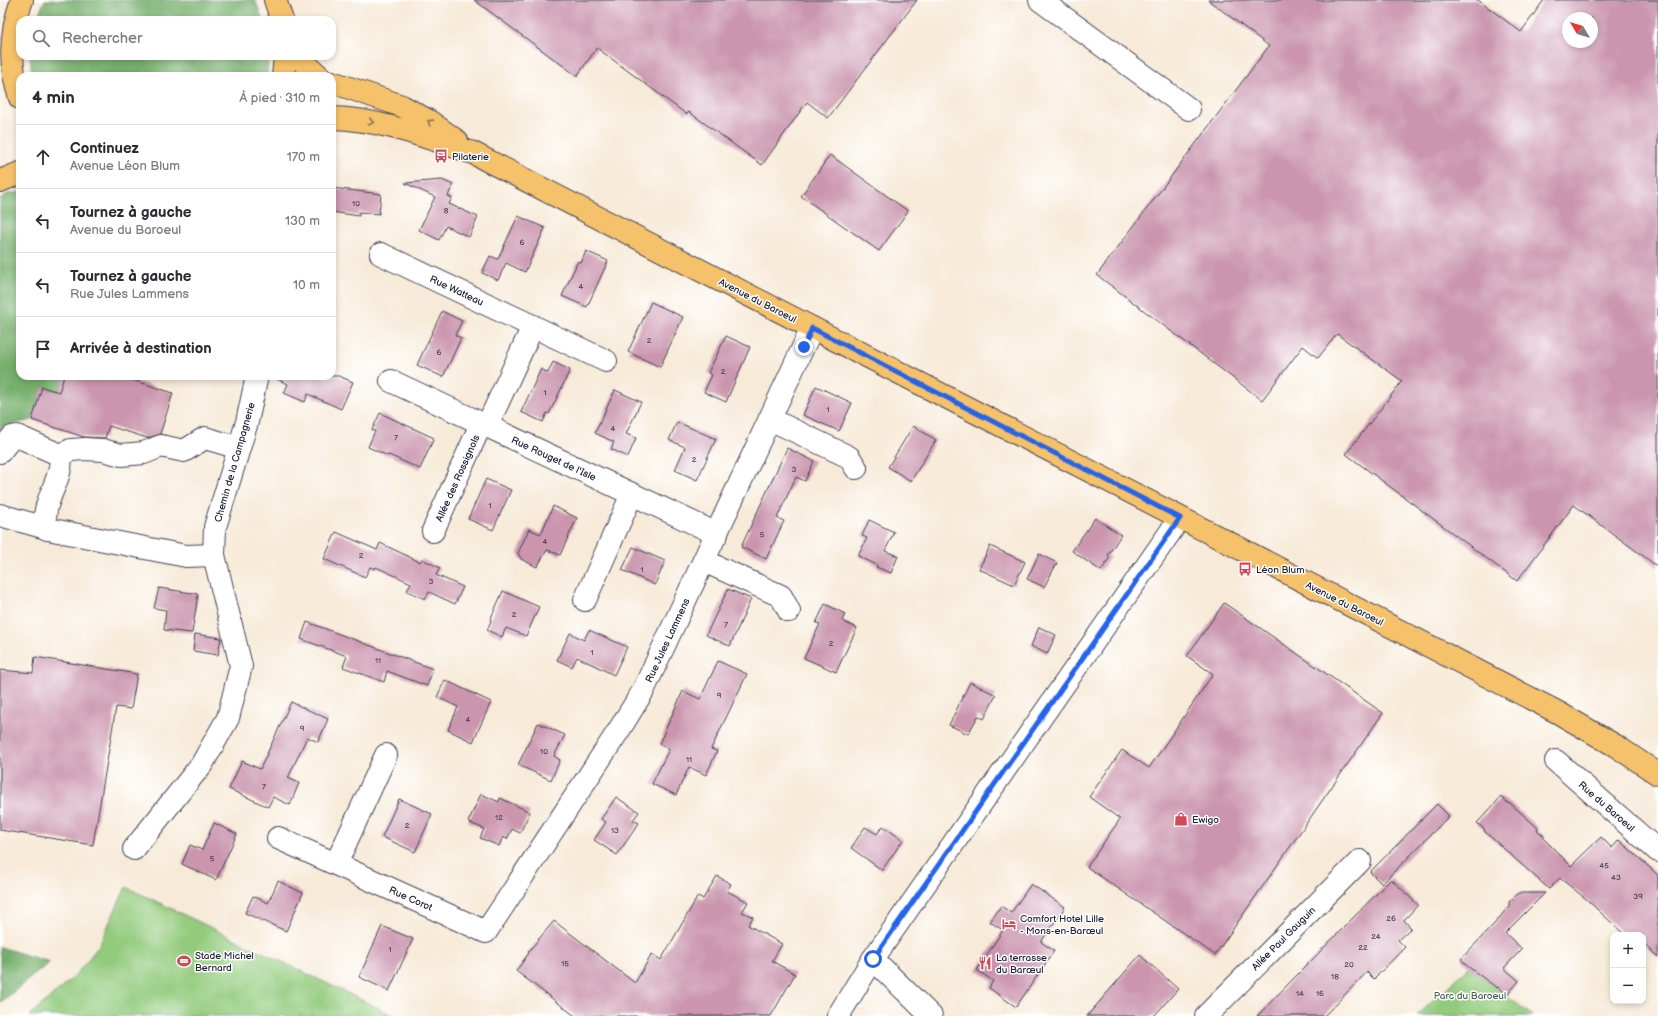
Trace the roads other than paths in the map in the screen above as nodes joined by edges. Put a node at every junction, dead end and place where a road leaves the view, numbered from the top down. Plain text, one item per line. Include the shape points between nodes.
1 (22, 0) edge
2 (1040, 0) edge
3 (17, 16) edge
4 (16, 21) edge
5 (6, 44) edge
6 (285, 60) edge
7 (301, 60) edge
8 (283, 72) edge
9 (315, 72) edge
10 (336, 83) edge
11 (16, 84) edge
12 (1189, 109) dead end
13 (336, 118) edge
14 (473, 153) junction
15 (16, 175) edge
16 (0, 181) edge
17 (381, 254) dead end
18 (533, 326) junction
19 (812, 328) junction
20 (606, 360) dead end
21 (256, 380) edge
22 (390, 381) dead end
23 (770, 419) junction
24 (484, 425) junction
25 (239, 448) junction
26 (0, 452) edge
27 (60, 455) junction
28 (856, 468) dead end
29 (632, 494) junction
30 (0, 515) edge
31 (1180, 518) junction
32 (47, 528) junction
33 (433, 531) dead end
34 (717, 534) junction
35 (214, 555) junction
36 (704, 561) junction
37 (585, 600) dead end
38 (789, 611) dead end
39 (386, 755) dead end
40 (1556, 762) dead end
41 (1658, 774) edge
42 (278, 838) dead end
43 (134, 849) dead end
44 (1658, 851) edge
45 (1360, 861) dead end
46 (336, 864) junction
47 (486, 932) joint
48 (873, 959) junction
49 (838, 1016) edge
50 (931, 1016) edge
51 (1206, 1016) edge

1 - 3 main road
2 - 12 street
4 - 5 main road
5 - 11 main road
6 - 8 main road
7 - 9 main road
14 -> 10 main road, Avenue du Baroeul via 429,121 402,106
13 -> 14 main road, Avenue du Baroeul via 389,126
14 - 19 main road, Avenue du Baroeul
15 - 16 main road
17 - 18 street, Rue Watteau
18 - 20 street, Rue Watteau
18 - 24 street
19 - 23 street, Rue Jules Lammens
19 - 31 main road, Avenue du Baroeul
21 - 25 street, Chemin de la Campagnerie
22 - 24 street, Rue Rouget de l'Isle
23 - 28 street via 849,457
23 - 34 street, Rue Jules Lammens
24 - 29 street, Rue Rouget de l'Isle
24 - 33 street, Allée des Rossignols
25 - 27 street via 205,438 184,451 161,446 144,453 121,454 85,449 71,450
25 - 35 street, Chemin de la Campagnerie via 215,527
26 - 27 street via 12,437 17,436
27 - 32 street via 61,464 44,521
29 - 34 street, Rue Rouget de l'Isle
29 - 37 street
30 - 32 street
31 - 41 main road, Avenue du Baroeul via 1570,719
31 - 48 street
32 - 35 street via 186,556
34 - 36 street, Rue Jules Lammens
35 - 43 street, Chemin de la Campagnerie via 241,666 228,718 202,764
36 - 38 street via 781,596
36 - 47 street, Rue Jules Lammens via 634,706
39 - 46 street
40 - 44 street, Rue du Baroeul
42 - 46 street, Rue Corot
45 - 51 street, Allée Paul Gauguin
46 - 47 street, Rue Corot
48 - 49 street
48 - 50 street

